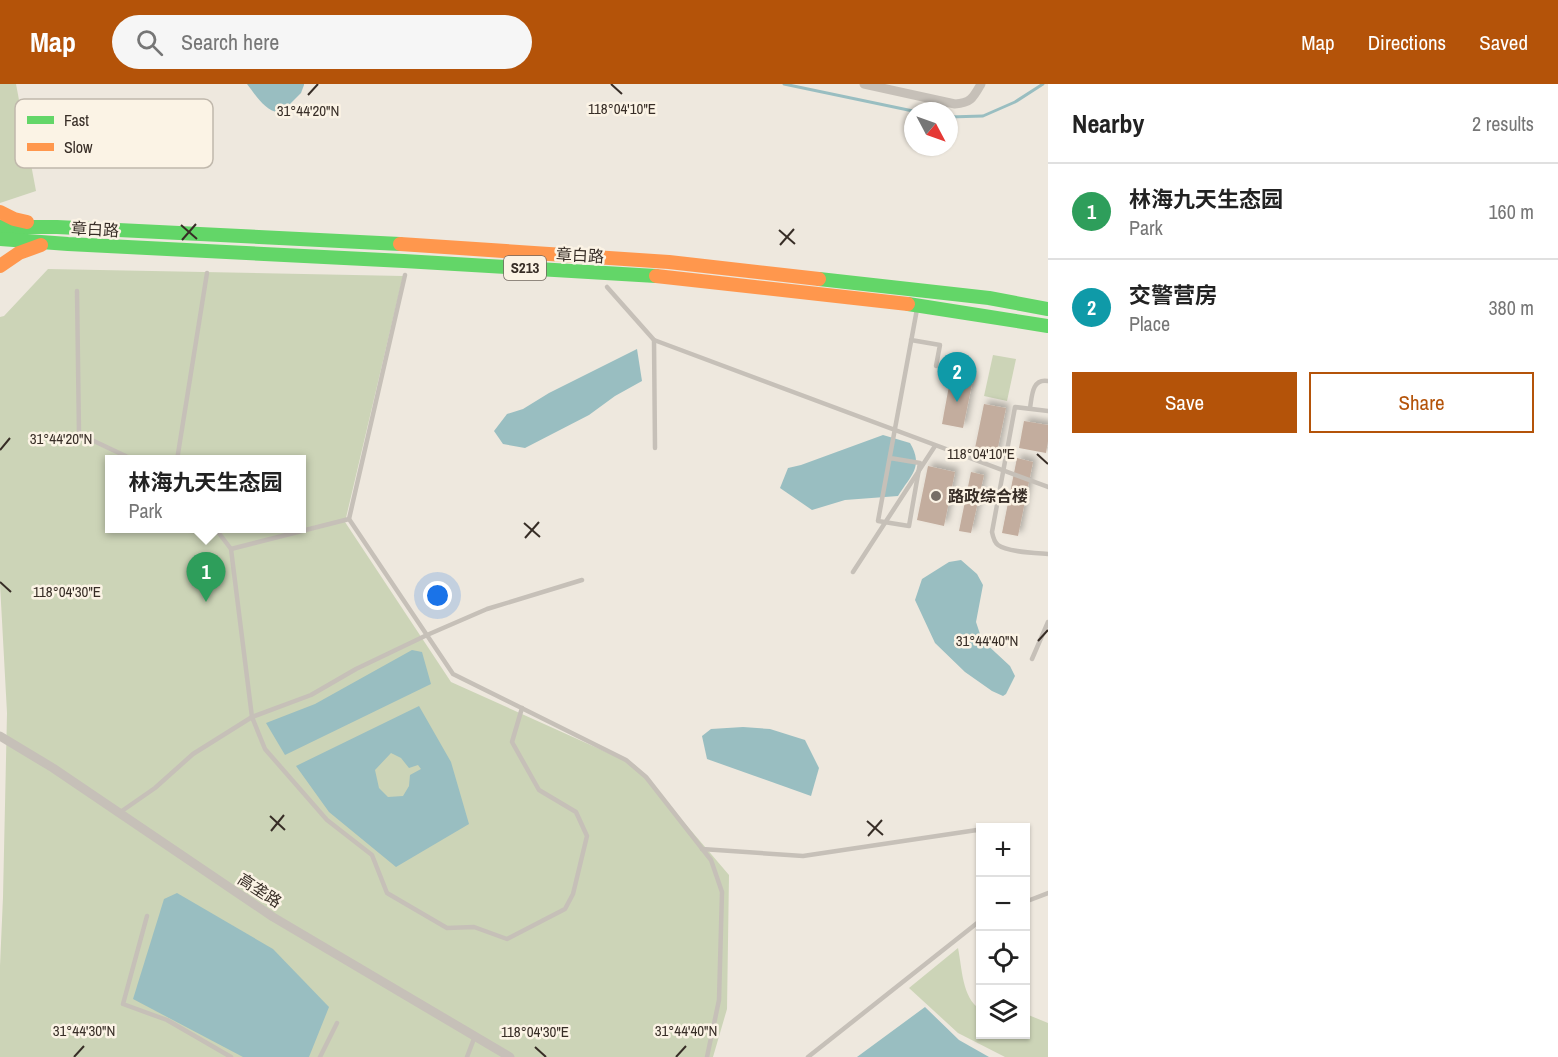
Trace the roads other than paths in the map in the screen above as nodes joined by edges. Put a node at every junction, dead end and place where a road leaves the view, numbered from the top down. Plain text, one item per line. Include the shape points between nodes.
1 (864, 84) edge
2 (981, 84) edge
3 (0, 212) edge
4 (0, 227) edge
5 (57, 227) junction
6 (0, 239) edge
7 (50, 243) junction
8 (0, 266) edge
9 (207, 273) dead end
10 (405, 275) dead end
11 (607, 287) dead end
12 (77, 291) dead end
13 (918, 305) junction
14 (1048, 309) edge
15 (1048, 326) edge
16 (654, 340) junction
17 (911, 340) junction
18 (936, 366) dead end
19 (1048, 381) edge
20 (1030, 408) junction
21 (1048, 411) edge
22 (935, 446) junction
23 (655, 448) dead end
24 (125, 455) edge
25 (178, 455) edge
26 (890, 458) junction
27 (1048, 488) edge
28 (349, 519) junction
29 (306, 530) edge
30 (219, 533) edge
31 (294, 533) edge
32 (231, 549) junction
33 (1048, 554) edge
34 (854, 572) dead end
35 (582, 580) dead end
36 (1048, 622) edge
37 (427, 635) junction
38 (1032, 659) dead end
39 (522, 708) junction
40 (252, 717) junction
41 (0, 735) edge
42 (119, 814) junction
43 (976, 830) edge
44 (702, 849) junction
45 (1048, 892) edge
46 (1030, 900) edge
47 (147, 916) dead end
48 (976, 924) edge
49 (337, 1023) dead end
50 (475, 1036) junction
51 (231, 1057) edge
52 (320, 1057) edge
53 (467, 1057) edge
54 (510, 1057) edge
55 (707, 1057) edge
56 (808, 1057) edge

1 - 2 street via 955,104 966,104
3 - 5 highway via 14,219
4 - 5 highway, 章白路 / S213
5 - 14 highway, 章白路 / S213 via 669,262 977,296
6 - 7 highway, 章白路 / S213
7 - 8 highway via 24,250
7 - 13 highway, 章白路 / S213 via 669,277
9 - 25 lane
10 - 28 lane
11 - 16 lane
12 - 24 lane via 79,434
13 - 15 highway, 章白路 / S213
13 - 17 lane
16 - 22 lane
16 - 23 lane
17 - 18 lane via 940,345
17 - 26 lane
19 - 20 lane via 1035,385
20 - 21 lane
20 - 33 lane via 1015,406 992,532 995,541 1005,549
22 - 27 lane
22 - 34 lane
26 - 26 lane via 921,463 909,526 878,521
28 - 29 lane
28 - 37 lane
30 - 32 lane
31 - 32 lane
32 - 40 lane
35 - 37 lane via 487,609
36 - 38 lane
37 - 39 lane via 453,674
37 - 40 lane via 311,695
39 - 40 lane via 512,742 539,790 576,812 586,836 573,894 565,909 507,939 474,927 447,928 387,893 372,855 327,819 265,749
39 - 44 lane via 626,760 646,777
40 - 42 lane via 193,754
41 - 42 street, 高垄路
42 - 50 street, 高垄路 via 273,917
43 - 44 lane via 803,855
44 - 55 lane via 711,860 722,892 719,1000
45 - 46 lane
47 - 51 lane via 123,1004 167,1020
48 - 56 lane
49 - 52 lane
50 - 53 lane
50 - 54 street, 高垄路

